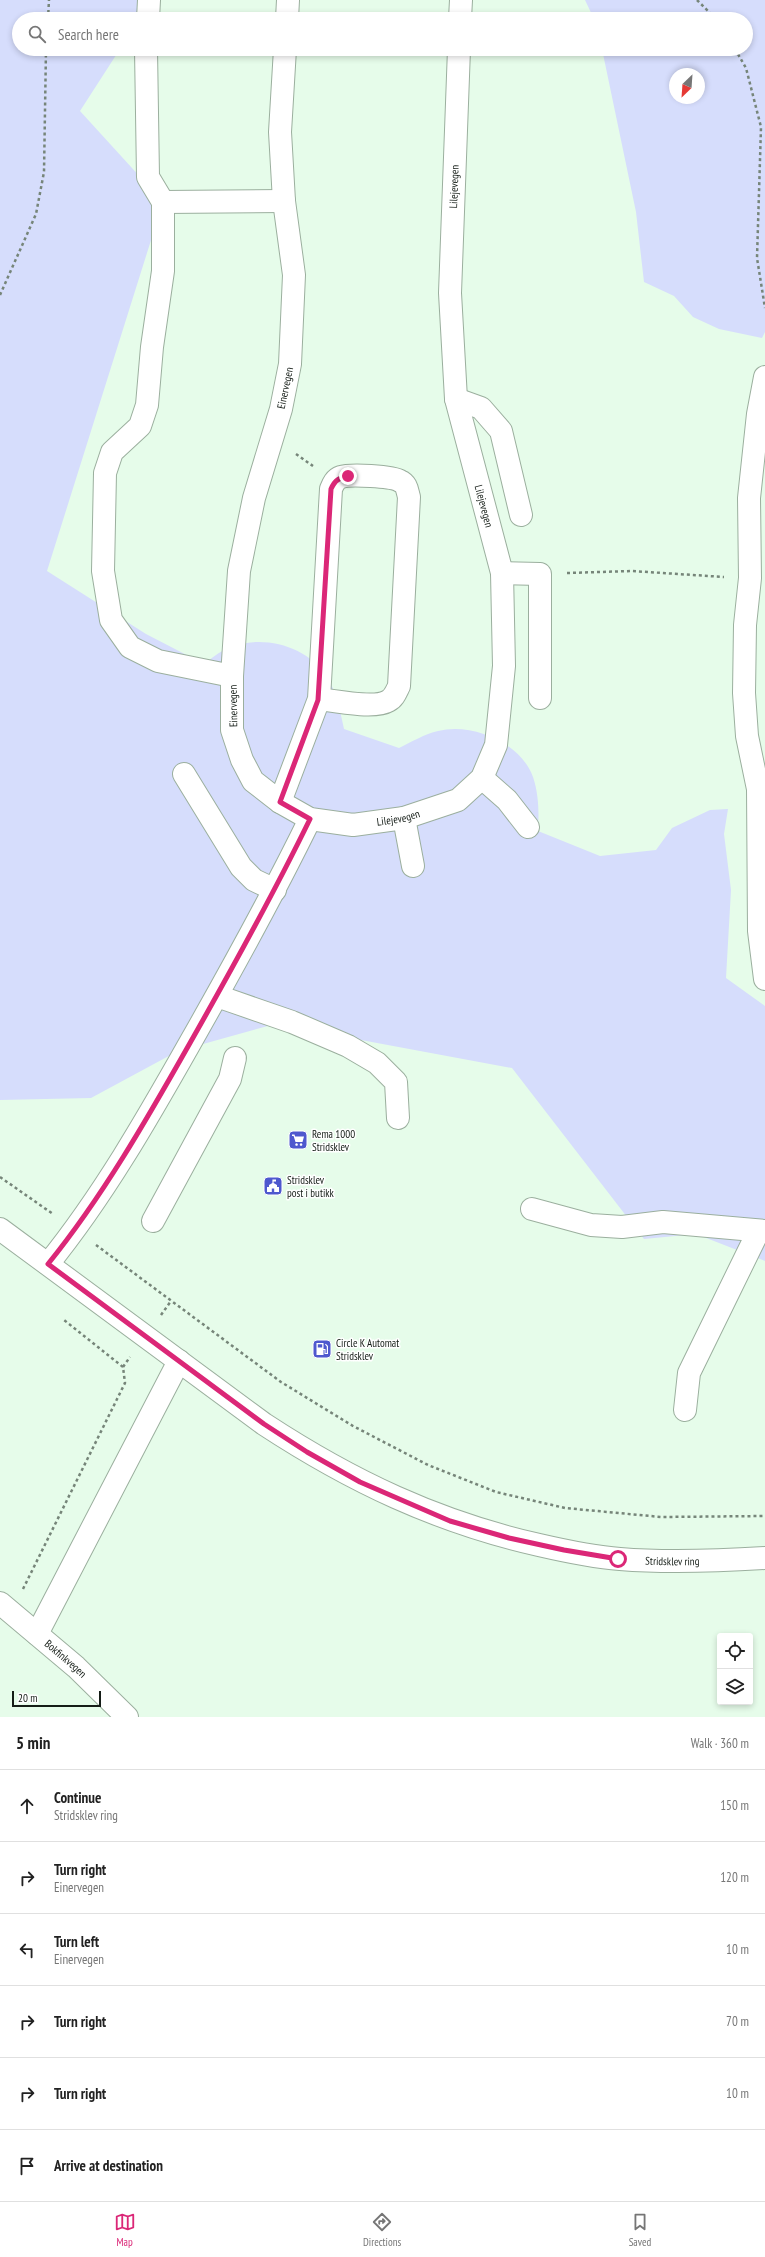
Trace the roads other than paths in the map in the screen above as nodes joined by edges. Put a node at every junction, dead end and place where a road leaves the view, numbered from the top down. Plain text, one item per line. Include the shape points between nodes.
1 (149, 0) edge
2 (288, 0) edge
3 (461, 0) edge
4 (148, 12) edge
5 (287, 12) edge
6 (460, 12) edge
7 (146, 56) edge
8 (285, 56) edge
9 (459, 56) edge
10 (284, 201) junction
11 (163, 202) junction
12 (765, 377) edge
13 (456, 399) junction
14 (520, 516) dead end
15 (502, 573) junction
16 (757, 579) edge
17 (232, 676) junction
18 (540, 698) dead end
19 (318, 700) junction
20 (184, 774) dead end
21 (482, 778) junction
22 (280, 802) junction
23 (404, 818) junction
24 (310, 819) junction
25 (528, 827) dead end
26 (413, 866) dead end
27 (275, 890) junction
28 (765, 979) edge
29 (217, 996) junction
30 (235, 1058) dead end
31 (398, 1118) dead end
32 (532, 1209) dead end
33 (153, 1221) dead end
34 (0, 1229) edge
35 (762, 1231) edge
36 (48, 1264) junction
37 (178, 1361) junction
38 (685, 1410) dead end
39 (765, 1558) edge
40 (6, 1608) edge
41 (37, 1634) junction
42 (127, 1717) edge

1 - 4 street
2 - 5 street
3 - 6 street
7 - 11 street via 148,177
8 - 10 street, Einervegen via 280,132
9 - 13 street, Lilejevegen via 450,293
10 - 11 street
10 - 17 street, Einervegen via 294,275 290,364 254,498 239,571
11 - 17 street via 163,271 147,405 140,426 112,452 106,473 103,571 111,620 130,647 158,661
12 - 16 street via 758,414 750,498
13 - 14 street via 481,408 501,431
13 - 15 street, Lilejevegen
15 - 18 street via 540,574
15 - 21 street, Lilejevegen via 504,666 500,709 496,745
16 - 28 street via 746,625 744,694 747,736 758,789 759,931
17 - 22 street, Einervegen via 232,730 242,760 254,781
19 - 19 street via 376,705 387,702 399,686 408,497 406,485 400,480 340,477 331,489
19 - 22 street
20 - 27 street via 241,867 254,880
21 - 23 street, Lilejevegen via 458,800
21 - 25 street via 507,800
22 - 24 street, Einervegen
23 - 24 street, Lilejevegen via 353,825
23 - 26 street
24 - 27 street
27 - 29 street
29 - 31 street via 292,1022 348,1046 377,1063 396,1082
29 - 36 street via 144,1126 75,1230
30 - 33 street via 230,1079
32 - 35 street via 591,1225 622,1227 663,1222
34 - 36 street, Stridsklev ring
35 - 38 street via 689,1373
36 - 37 street, Stridsklev ring
37 - 39 street, Stridsklev ring via 307,1452 360,1482 450,1521 509,1538 618,1559 676,1561
37 - 41 street
40 - 41 street, Bokfinkvegen
41 - 42 street, Bokfinkvegen via 76,1667

